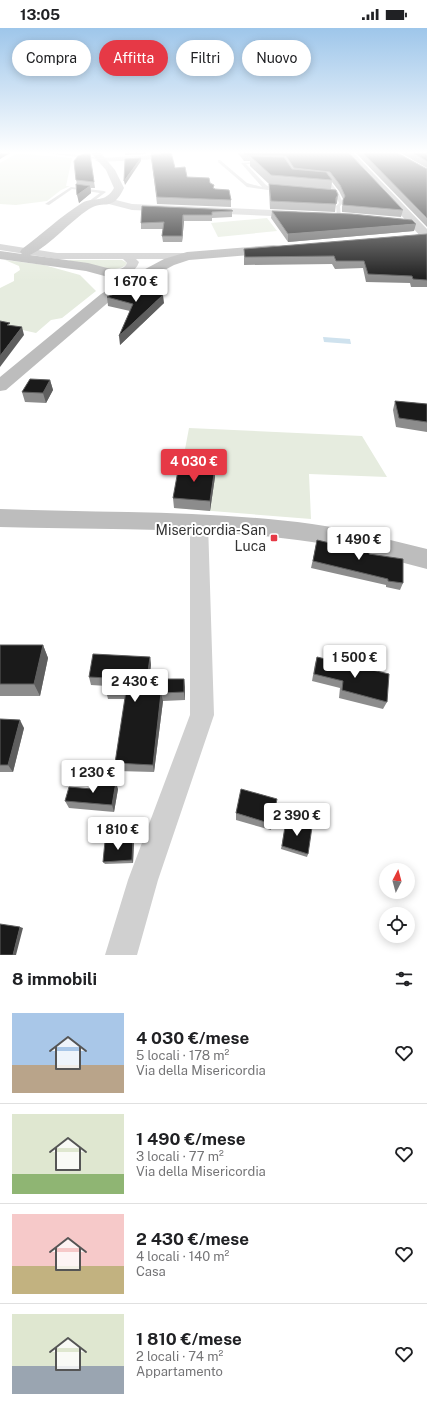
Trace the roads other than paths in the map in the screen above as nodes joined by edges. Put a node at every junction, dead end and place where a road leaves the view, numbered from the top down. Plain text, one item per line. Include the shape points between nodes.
1 (61, 195) edge
2 (100, 195) edge
3 (115, 195) edge
4 (337, 195) edge
5 (389, 195) edge
6 (108, 201) junction
7 (48, 204) dead end
8 (87, 205) junction
9 (310, 215) edge
10 (336, 216) joint
11 (351, 217) edge
12 (399, 222) edge
13 (415, 223) junction
14 (427, 235) edge
15 (410, 236) edge
16 (0, 247) edge
17 (285, 248) edge
18 (27, 252) junction
19 (0, 255) edge
20 (206, 255) junction
21 (187, 256) junction
22 (127, 257) junction
23 (65, 264) junction
24 (108, 274) junction
25 (135, 280) junction
26 (106, 297) junction
27 (0, 386) edge
28 (0, 518) edge
29 (199, 523) junction
30 (427, 559) edge
31 (121, 955) edge

1 - 7 lane
2 - 8 lane
3 - 6 main road
4 - 10 lane via 341,203
5 - 13 main road
6 - 8 main road
6 - 9 street via 144,208
8 - 18 main road
10 - 11 street
12 - 13 street
13 - 14 main road
14 - 15 main road
16 - 18 street
17 - 20 main road
18 - 22 street via 57,256
19 - 23 main road
20 - 21 main road
20 - 25 main road via 192,259 152,280
21 - 22 street
21 - 25 main road via 169,262
22 - 24 street via 133,262 130,269
23 - 24 main road via 88,267
23 - 26 main road via 80,269 102,283
24 - 25 main road
25 - 26 main road
26 - 27 main road
28 - 29 main road
29 - 30 main road via 257,526 320,534
29 - 31 street via 202,715 143,880

